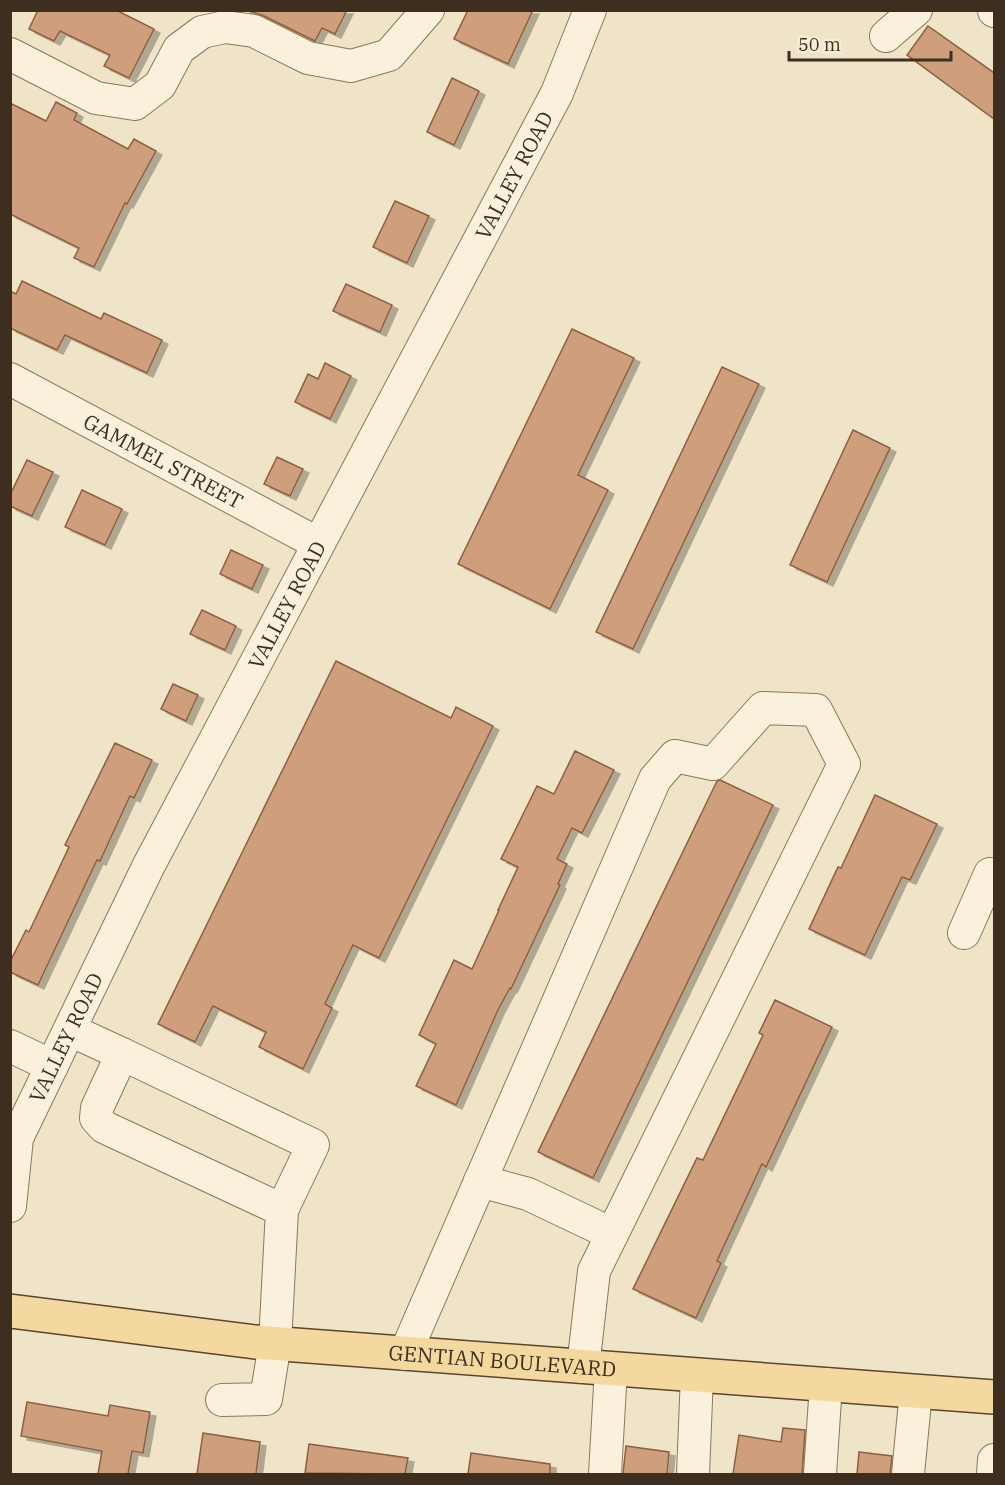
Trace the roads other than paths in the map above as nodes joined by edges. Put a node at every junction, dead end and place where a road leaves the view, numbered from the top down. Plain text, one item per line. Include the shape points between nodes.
1 (428, 10) edge
2 (590, 10) edge
3 (916, 10) edge
4 (886, 36) dead end
5 (10, 54) edge
6 (10, 380) edge
7 (317, 543) junction
8 (994, 876) edge
9 (964, 933) dead end
10 (70, 1030) junction
11 (10, 1046) edge
12 (122, 1054) junction
13 (52, 1066) junction
14 (480, 1181) junction
15 (10, 1206) edge
16 (282, 1210) junction
17 (612, 1234) junction
18 (11, 1307) edge
19 (275, 1343) junction
20 (405, 1354) junction
21 (597, 1368) junction
22 (697, 1375) junction
23 (826, 1384) junction
24 (916, 1391) junction
25 (994, 1397) edge
26 (222, 1400) dead end
27 (994, 1460) edge
28 (605, 1474) edge
29 (693, 1474) edge
30 (820, 1474) edge
31 (908, 1474) edge
32 (993, 1474) edge

1 - 5 street via 389,55 351,66 308,58 254,31 225,27 202,32 179,49 160,85 135,104 96,98
2 - 7 street, VALLEY ROAD via 557,93
3 - 4 street
6 - 7 street, GAMMEL STREET
7 - 10 street, VALLEY ROAD via 148,867
8 - 9 street via 990,874
10 - 12 street
10 - 13 street, VALLEY ROAD
11 - 13 street
12 - 16 street via 97,1108 96,1118 104,1127
12 - 16 street via 313,1145
13 - 15 street, VALLEY ROAD via 17,1138
14 - 17 street via 528,1194
14 - 17 street via 655,779 675,756 713,764 763,708 816,710 844,764
14 - 20 street
16 - 19 street
17 - 21 street via 594,1271
18 - 19 main road, GENTIAN BOULEVARD
19 - 20 main road, GENTIAN BOULEVARD
19 - 26 street via 266,1399
20 - 21 main road, GENTIAN BOULEVARD
21 - 22 main road, GENTIAN BOULEVARD
21 - 28 street
22 - 23 main road, GENTIAN BOULEVARD
22 - 29 street
23 - 24 main road, GENTIAN BOULEVARD
23 - 30 street
24 - 25 main road, GENTIAN BOULEVARD
24 - 31 street
27 - 32 street

